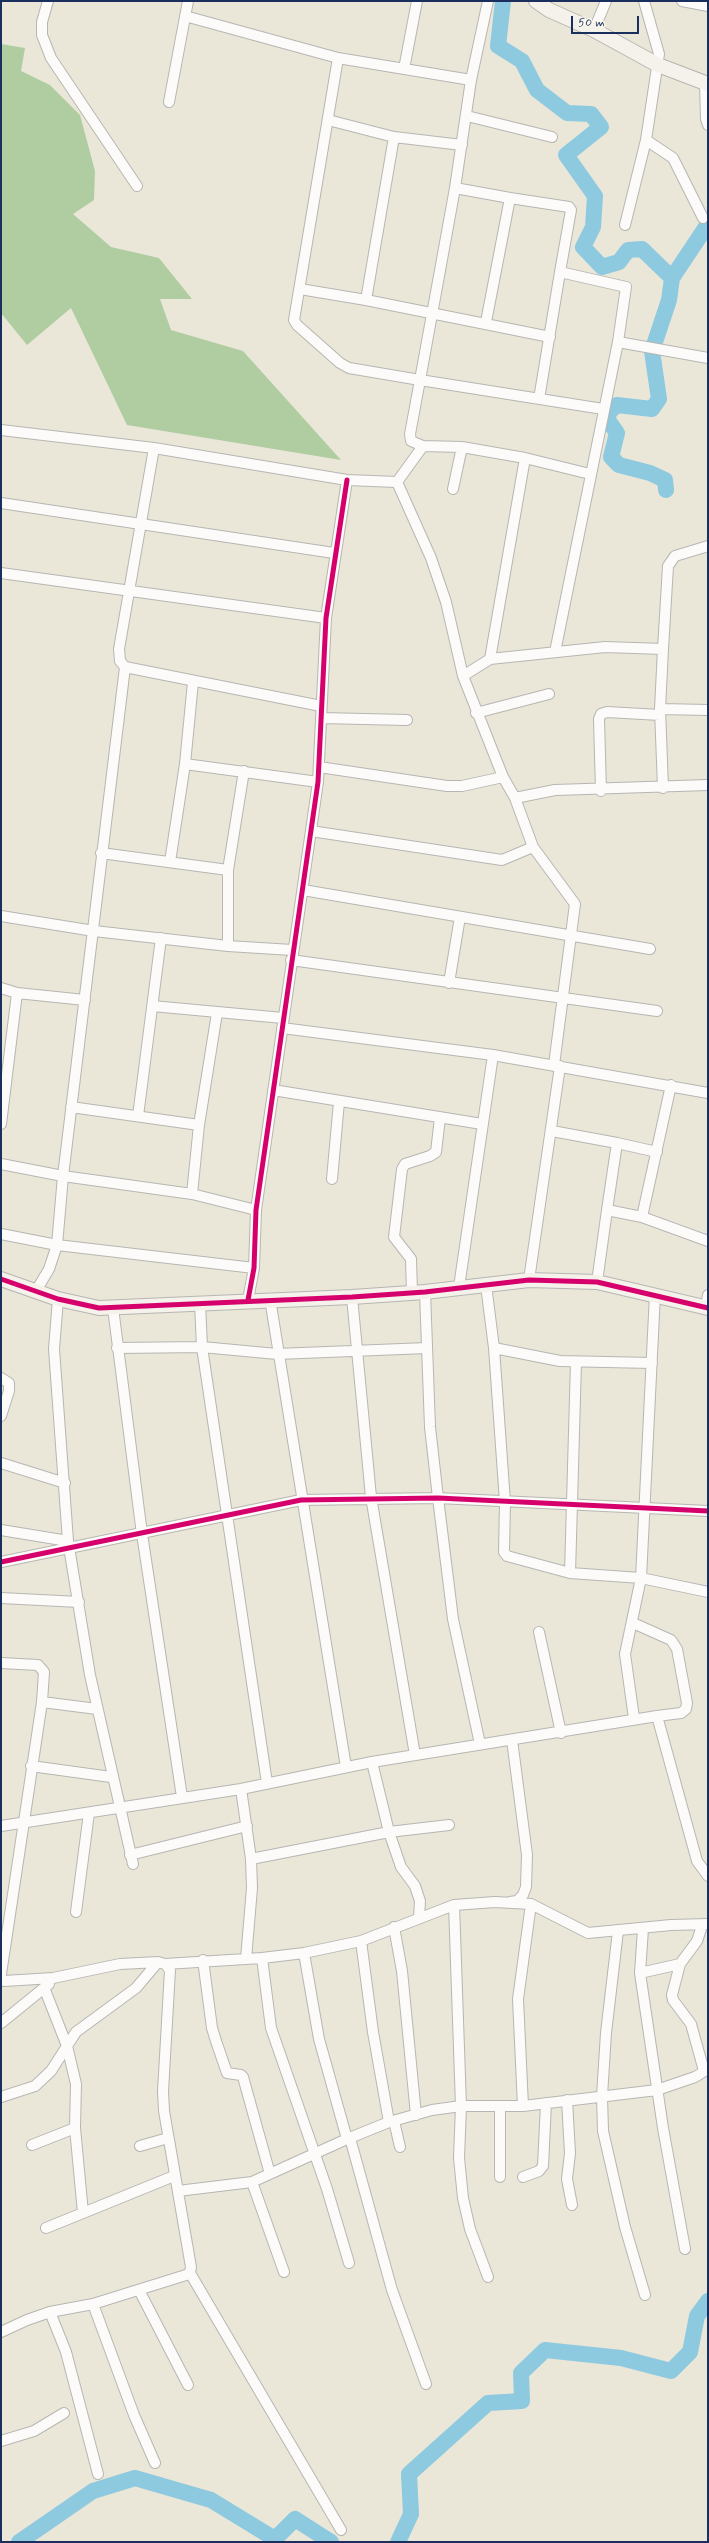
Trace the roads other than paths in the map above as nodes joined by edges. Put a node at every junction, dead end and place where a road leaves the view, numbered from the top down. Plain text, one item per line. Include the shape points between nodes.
1 (48, 1) edge
2 (188, 1) edge
3 (417, 1) edge
4 (488, 1) edge
5 (536, 1) edge
6 (606, 1) edge
7 (644, 1) edge
8 (682, 1) edge
9 (708, 6) edge
10 (185, 16) junction
11 (594, 30) junction
12 (338, 58) junction
13 (658, 66) junction
14 (404, 69) junction
15 (472, 80) junction
16 (707, 84) edge
17 (169, 102) dead end
18 (467, 116) junction
19 (328, 120) junction
20 (708, 125) edge
21 (394, 136) junction
22 (552, 137) dead end
23 (646, 140) junction
24 (462, 146) junction
25 (137, 186) dead end
26 (455, 188) junction
27 (510, 198) junction
28 (703, 218) dead end
29 (625, 225) dead end
30 (560, 272) junction
31 (300, 289) junction
32 (366, 300) junction
33 (432, 314) junction
34 (486, 322) junction
35 (550, 336) junction
36 (618, 342) junction
37 (708, 358) edge
38 (420, 380) junction
39 (539, 399) junction
40 (603, 409) junction
41 (1, 430) edge
42 (422, 446) junction
43 (462, 447) junction
44 (154, 448) junction
45 (525, 458) junction
46 (590, 474) junction
47 (347, 480) junction
48 (397, 482) junction
49 (454, 489) dead end
50 (1, 503) edge
51 (139, 525) junction
52 (708, 546) edge
53 (334, 553) junction
54 (1, 573) edge
55 (128, 590) junction
56 (326, 618) junction
57 (663, 649) junction
58 (555, 652) junction
59 (490, 658) junction
60 (125, 667) junction
61 (463, 676) junction
62 (193, 682) junction
63 (549, 694) dead end
64 (321, 706) junction
65 (708, 710) edge
66 (660, 712) junction
67 (476, 713) junction
68 (321, 718) junction
69 (407, 720) dead end
70 (185, 764) junction
71 (319, 767) junction
72 (244, 771) junction
73 (503, 777) junction
74 (318, 782) junction
75 (708, 785) edge
76 (663, 788) junction
77 (601, 791) junction
78 (515, 798) junction
79 (311, 831) junction
80 (533, 847) junction
81 (101, 853) junction
82 (170, 862) junction
83 (228, 870) junction
84 (303, 890) junction
85 (1, 916) edge
86 (460, 917) junction
87 (94, 931) junction
88 (570, 935) junction
89 (162, 938) junction
90 (228, 946) junction
91 (650, 949) dead end
92 (291, 955) junction
93 (449, 983) junction
94 (1, 988) edge
95 (17, 993) junction
96 (564, 998) junction
97 (85, 1000) junction
98 (152, 1006) junction
99 (657, 1011) dead end
100 (217, 1013) junction
101 (283, 1023) junction
102 (493, 1055) junction
103 (557, 1066) junction
104 (671, 1085) junction
105 (273, 1090) junction
106 (708, 1093) edge
107 (2, 1101) edge
108 (339, 1102) junction
109 (71, 1107) junction
110 (138, 1116) junction
111 (440, 1118) junction
112 (1, 1124) edge
113 (482, 1124) junction
114 (200, 1125) junction
115 (552, 1131) junction
116 (617, 1143) junction
117 (657, 1152) junction
118 (1, 1164) edge
119 (63, 1176) junction
120 (332, 1179) dead end
121 (192, 1194) junction
122 (256, 1210) junction
123 (607, 1210) junction
124 (642, 1217) junction
125 (1, 1234) edge
126 (708, 1241) edge
127 (57, 1246) junction
128 (254, 1268) junction
129 (1, 1279) edge
130 (529, 1280) junction
131 (597, 1282) junction
132 (486, 1285) junction
133 (459, 1287) junction
134 (36, 1291) junction
135 (419, 1292) junction
136 (656, 1294) junction
137 (352, 1297) junction
138 (58, 1299) junction
139 (270, 1299) junction
140 (248, 1300) junction
141 (200, 1303) junction
142 (707, 1303) edge
143 (113, 1308) junction
144 (202, 1346) junction
145 (117, 1348) junction
146 (427, 1348) junction
147 (494, 1348) junction
148 (357, 1352) junction
149 (277, 1354) junction
150 (576, 1362) junction
151 (652, 1363) junction
152 (1, 1378) edge
153 (1, 1416) edge
154 (1, 1463) edge
155 (65, 1483) junction
156 (371, 1497) junction
157 (438, 1498) junction
158 (301, 1500) junction
159 (505, 1502) junction
160 (573, 1505) junction
161 (645, 1508) junction
162 (708, 1511) edge
163 (227, 1516) junction
164 (1, 1530) edge
165 (142, 1534) junction
166 (69, 1545) junction
167 (1, 1562) edge
168 (570, 1572) junction
169 (641, 1578) junction
170 (708, 1592) edge
171 (1, 1598) edge
172 (79, 1602) junction
173 (633, 1623) junction
174 (538, 1632) dead end
175 (1, 1663) edge
176 (42, 1702) junction
177 (98, 1709) junction
178 (657, 1716) junction
179 (634, 1718) junction
180 (561, 1733) junction
181 (512, 1740) junction
182 (480, 1744) junction
183 (415, 1755) junction
184 (372, 1762) junction
185 (31, 1766) junction
186 (346, 1767) junction
187 (112, 1777) junction
188 (267, 1783) junction
189 (241, 1789) junction
190 (182, 1797) junction
191 (118, 1807) junction
192 (89, 1813) junction
193 (22, 1824) junction
194 (449, 1825) dead end
195 (1, 1826) edge
196 (247, 1826) junction
197 (389, 1832) junction
198 (251, 1859) junction
199 (708, 1876) edge
200 (505, 1903) junction
201 (531, 1904) junction
202 (454, 1905) junction
203 (76, 1912) dead end
204 (418, 1918) junction
205 (705, 1925) edge
206 (394, 1927) junction
207 (643, 1929) junction
208 (618, 1931) junction
209 (361, 1941) junction
210 (304, 1953) junction
211 (262, 1958) junction
212 (246, 1959) junction
213 (203, 1960) junction
214 (161, 1963) junction
215 (680, 1964) junction
216 (640, 1972) junction
217 (1, 1974) edge
218 (1, 1978) edge
219 (53, 1978) junction
220 (45, 1990) junction
221 (1, 2024) edge
222 (67, 2046) junction
223 (706, 2070) edge
224 (657, 2090) junction
225 (602, 2096) junction
226 (1, 2097) edge
227 (567, 2100) junction
228 (546, 2103) junction
229 (461, 2106) junction
230 (500, 2106) junction
231 (523, 2106) junction
232 (416, 2115) junction
233 (392, 2121) junction
234 (75, 2128) junction
235 (168, 2138) junction
236 (349, 2138) junction
237 (32, 2145) dead end
238 (140, 2146) dead end
239 (400, 2148) dead end
240 (313, 2154) junction
241 (270, 2174) junction
242 (174, 2176) junction
243 (500, 2177) dead end
244 (524, 2177) dead end
245 (252, 2182) junction
246 (178, 2191) junction
247 (572, 2205) dead end
248 (83, 2213) junction
249 (46, 2228) dead end
250 (685, 2249) dead end
251 (349, 2263) dead end
252 (284, 2272) dead end
253 (190, 2273) junction
254 (488, 2278) dead end
255 (139, 2290) junction
256 (645, 2295) dead end
257 (93, 2304) junction
258 (50, 2312) junction
259 (1, 2332) edge
260 (426, 2384) dead end
261 (188, 2385) dead end
262 (64, 2413) dead end
263 (1, 2441) edge
264 (155, 2462) dead end
265 (98, 2474) dead end
266 (340, 2530) dead end

1 - 25 street via 42,22 42,35 51,58
2 - 10 street
3 - 14 street
4 - 15 street
5 - 11 street via 549,10
6 - 11 street
7 - 13 street via 659,49
8 - 9 street
10 - 12 street
10 - 17 street
11 - 13 street
12 - 14 street
12 - 19 street
13 - 16 street
13 - 23 street
14 - 15 street
15 - 18 street
16 - 20 street
18 - 22 street
18 - 24 street
19 - 21 street
19 - 31 street
21 - 24 street
21 - 32 street
23 - 28 street via 673,158
23 - 29 street
24 - 26 street
26 - 27 street
26 - 33 street
27 - 30 street via 569,207 571,210
27 - 34 street
30 - 35 street
30 - 36 street via 626,287
31 - 32 street
31 - 38 street via 294,320 340,363 359,371
32 - 33 street
33 - 34 street
33 - 38 street
34 - 35 street
35 - 39 street
36 - 37 street
36 - 40 street
38 - 39 street
38 - 42 street via 410,434 411,441
39 - 40 street
40 - 46 street
41 - 44 street
42 - 43 street
42 - 48 street
43 - 45 street
43 - 49 street
44 - 47 street
44 - 51 street
45 - 46 street
45 - 59 street
46 - 58 street
47 - 48 street
47 - 53 street
48 - 61 street via 431,558 446,602
50 - 51 street
51 - 53 street
51 - 55 street
52 - 57 street via 675,556 668,566
53 - 56 street
54 - 55 street
55 - 56 street
55 - 60 street via 119,649 120,661
56 - 64 street
57 - 58 street via 605,647
57 - 66 street
58 - 59 street
59 - 61 street
60 - 62 street
60 - 81 street
61 - 67 street
62 - 64 street
62 - 70 street
63 - 67 street
64 - 68 street
65 - 66 street
66 - 76 street
66 - 77 street via 601,714
67 - 73 street
68 - 69 street
68 - 71 street
70 - 72 street
70 - 82 street
71 - 73 street via 447,786 462,786
71 - 74 street
72 - 74 street
72 - 83 street
73 - 78 street
74 - 79 street
75 - 76 street
76 - 77 street
77 - 78 street via 555,790
78 - 80 street
79 - 80 street via 502,860
79 - 84 street
80 - 88 street via 575,904
81 - 82 street
81 - 87 street
82 - 83 street
83 - 90 street
84 - 86 street
84 - 92 street
85 - 87 street
86 - 88 street
86 - 93 street
87 - 89 street
87 - 97 street
88 - 91 street
88 - 96 street
89 - 90 street
89 - 98 street
90 - 92 street
92 - 93 street
92 - 101 street
93 - 96 street
94 - 95 street
95 - 97 street
95 - 107 street
96 - 99 street
96 - 103 street
97 - 109 street
98 - 100 street
98 - 110 street
100 - 101 street
100 - 114 street
101 - 102 street
101 - 105 street
102 - 103 street
102 - 113 street
103 - 104 street
103 - 115 street
104 - 106 street
104 - 117 street
105 - 108 street
105 - 122 street
107 - 112 street
108 - 111 street
108 - 120 street
109 - 110 street
109 - 119 street
110 - 114 street
111 - 113 street
111 - 135 street via 436,1152 405,1164 402,1169 394,1237 411,1259
113 - 133 street
114 - 121 street
115 - 116 street
115 - 130 street
116 - 117 street
116 - 123 street
117 - 124 street
118 - 119 street
119 - 121 street
119 - 127 street
121 - 122 street
122 - 128 street
123 - 124 street
123 - 131 street
124 - 126 street
125 - 127 street
127 - 128 street
127 - 134 street via 49,1269
128 - 140 street
129 - 134 street
130 - 131 street
130 - 132 street
131 - 136 street
132 - 133 street
132 - 147 street
133 - 135 street
134 - 138 street
135 - 137 street
135 - 146 street
136 - 142 street
136 - 151 street
137 - 139 street
137 - 148 street
138 - 143 street via 99,1308
138 - 155 street via 54,1349
139 - 140 street
139 - 149 street
140 - 141 street
141 - 143 street
141 - 144 street
143 - 145 street
144 - 145 street
144 - 149 street
144 - 163 street
145 - 165 street
146 - 148 street
146 - 157 street via 430,1427
147 - 150 street
147 - 159 street
148 - 149 street
148 - 156 street
149 - 158 street
150 - 151 street
150 - 160 street
151 - 161 street
152 - 153 street via 9,1382 9,1391
154 - 155 street
155 - 166 street
156 - 157 street
156 - 158 street
156 - 183 street
157 - 159 street
157 - 182 street via 453,1619
158 - 163 street
158 - 186 street
159 - 160 street
159 - 168 street via 504,1547 507,1556
160 - 161 street
160 - 168 street
161 - 162 street
161 - 169 street
163 - 165 street
163 - 188 street
164 - 166 street
165 - 166 street
165 - 190 street
166 - 167 street
166 - 172 street
168 - 169 street
169 - 170 street
169 - 173 street
171 - 172 street
172 - 177 street
173 - 178 street via 670,1640 677,1649 686,1709 681,1713
173 - 179 street via 625,1654
174 - 180 street
175 - 176 street via 42,1667
176 - 177 street
176 - 185 street
177 - 187 street
178 - 179 street
178 - 199 street via 697,1861
179 - 180 street
180 - 181 street
181 - 182 street
181 - 200 street via 527,1841 527,1867 523,1895 517,1901
182 - 183 street
183 - 184 street
184 - 186 street
184 - 197 street
185 - 187 street
185 - 193 street
186 - 188 street
187 - 191 street
188 - 189 street
189 - 190 street
189 - 196 street
190 - 191 street
191 - 192 street
191 - 196 street via 132,1859
192 - 193 street
192 - 203 street
193 - 195 street
193 - 217 street
194 - 197 street
196 - 198 street
197 - 198 street
197 - 204 street via 400,1867 415,1886 420,1901
198 - 212 street via 252,1914
200 - 201 street
200 - 202 street
201 - 208 street via 588,1933
201 - 231 street via 518,1999
202 - 204 street
202 - 229 street
204 - 206 street
205 - 207 street via 671,1925
205 - 215 street
206 - 209 street
206 - 232 street via 402,1971
207 - 208 street
207 - 216 street
208 - 225 street via 606,2032
209 - 210 street
209 - 233 street via 373,2032
210 - 211 street
210 - 236 street via 318,2039
211 - 212 street
211 - 240 street via 271,2028
212 - 213 street
213 - 214 street
213 - 241 street via 216,2041 227,2073 243,2077
214 - 219 street via 120,1964
214 - 222 street via 136,1988 76,2032
214 - 235 street via 171,1974 163,2091
215 - 216 street
215 - 223 street via 673,2000 691,2024
216 - 224 street
218 - 219 street via 4,1981
219 - 220 street
220 - 221 street
220 - 222 street
222 - 226 street via 51,2071 35,2086
222 - 234 street via 76,2084
223 - 224 street via 695,2077
224 - 225 street
224 - 250 street
225 - 227 street
225 - 256 street via 603,2131 624,2227
227 - 228 street
227 - 247 street via 570,2153 567,2179
228 - 231 street
228 - 244 street via 543,2166 539,2171
229 - 230 street
229 - 232 street
229 - 254 street via 459,2158 462,2198
230 - 231 street
230 - 243 street
232 - 233 street
233 - 236 street
233 - 239 street
234 - 237 street
234 - 248 street
235 - 238 street
235 - 242 street
236 - 240 street
236 - 260 street via 392,2290
240 - 241 street
240 - 251 street via 327,2189
241 - 245 street
242 - 246 street
242 - 248 street
245 - 246 street
245 - 252 street
246 - 253 street
248 - 249 street
253 - 255 street
253 - 266 street
255 - 257 street
255 - 261 street
257 - 258 street
257 - 264 street via 134,2415
258 - 259 street
258 - 265 street via 66,2352
262 - 263 street via 34,2431

